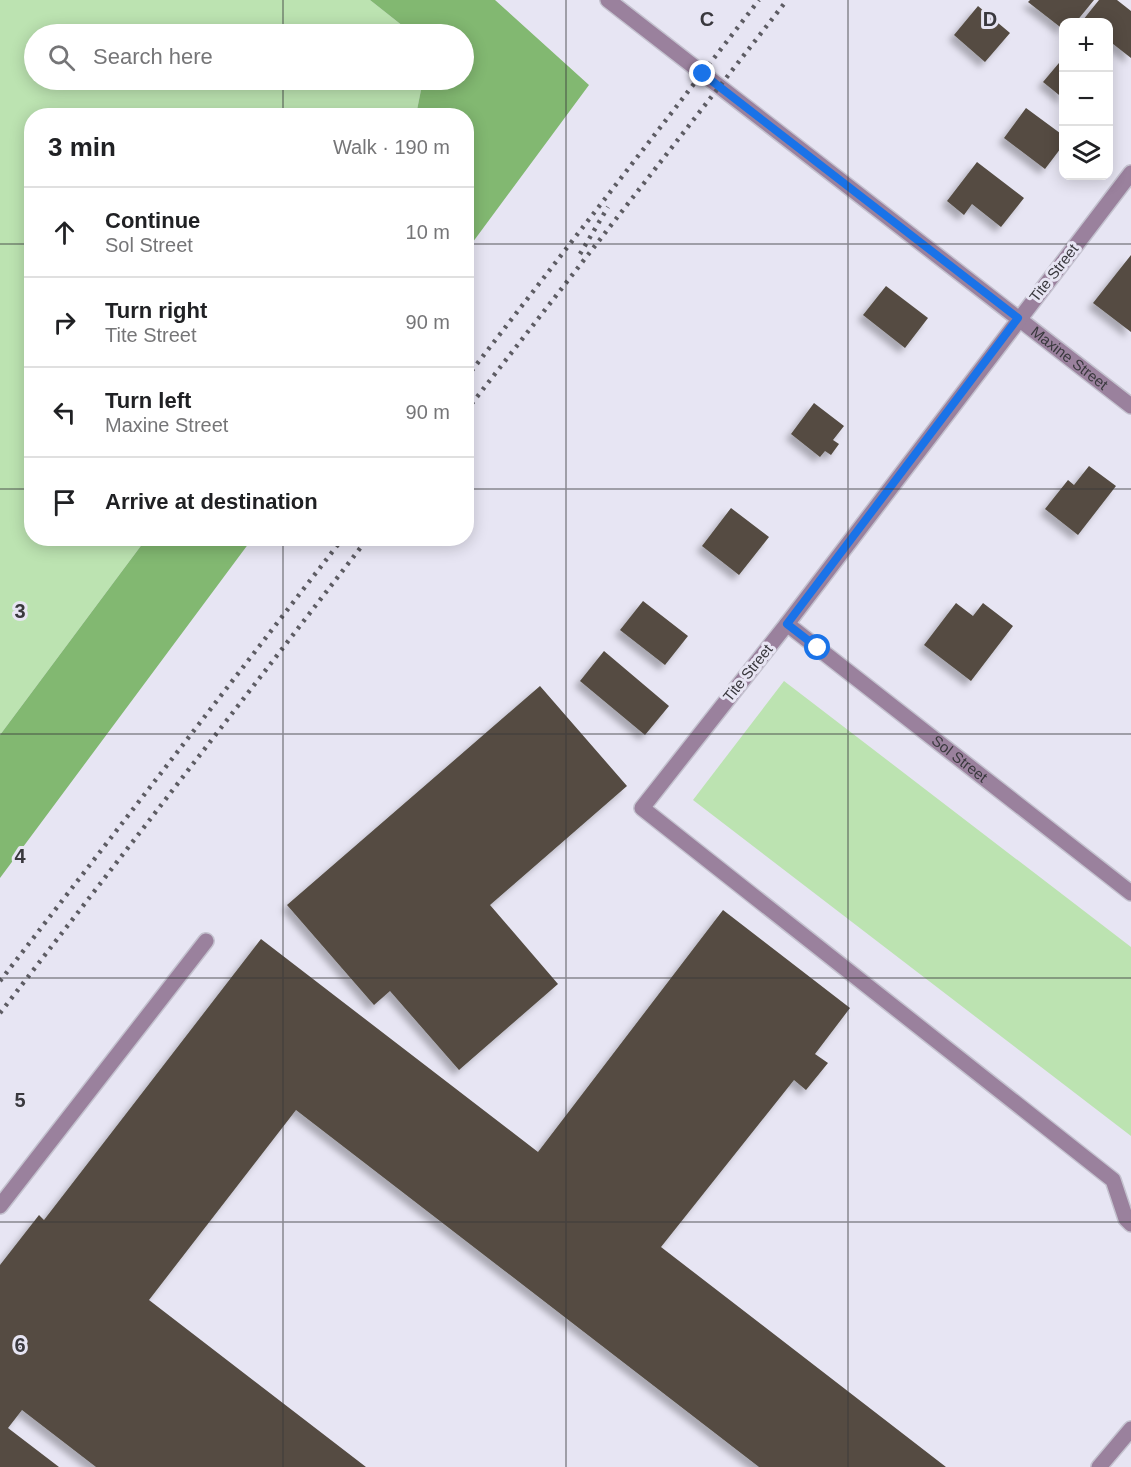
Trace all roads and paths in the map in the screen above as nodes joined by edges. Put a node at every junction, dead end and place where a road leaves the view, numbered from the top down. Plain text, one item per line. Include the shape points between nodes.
1 (608, 0) edge
2 (1131, 174) edge
3 (1018, 318) junction
4 (1131, 406) edge
5 (787, 624) junction
6 (1131, 893) edge
7 (206, 941) dead end
8 (0, 1206) edge
9 (1131, 1224) edge
10 (1131, 1429) edge
11 (1099, 1467) edge

1 - 3 street, Maxine Street
2 - 3 street, Tite Street
3 - 4 street, Maxine Street
3 - 5 street, Tite Street
5 - 6 street, Sol Street
5 - 9 street, Tite Street via 642,807 1113,1180
7 - 8 street
10 - 11 street

